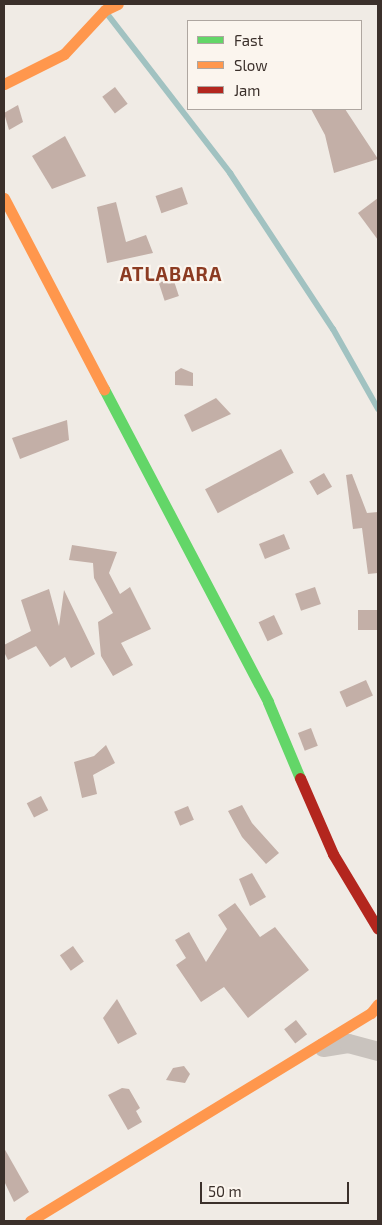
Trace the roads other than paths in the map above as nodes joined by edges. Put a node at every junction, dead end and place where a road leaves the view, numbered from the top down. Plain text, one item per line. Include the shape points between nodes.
1 (118, 4) edge
2 (4, 84) edge
3 (4, 198) edge
4 (378, 929) edge
5 (378, 1004) edge
6 (312, 1049) junction
7 (378, 1050) edge
8 (30, 1221) edge

1 - 2 street via 105,10 64,54
3 - 4 street via 268,702 333,854
5 - 6 street
6 - 7 street via 348,1043
6 - 8 street

